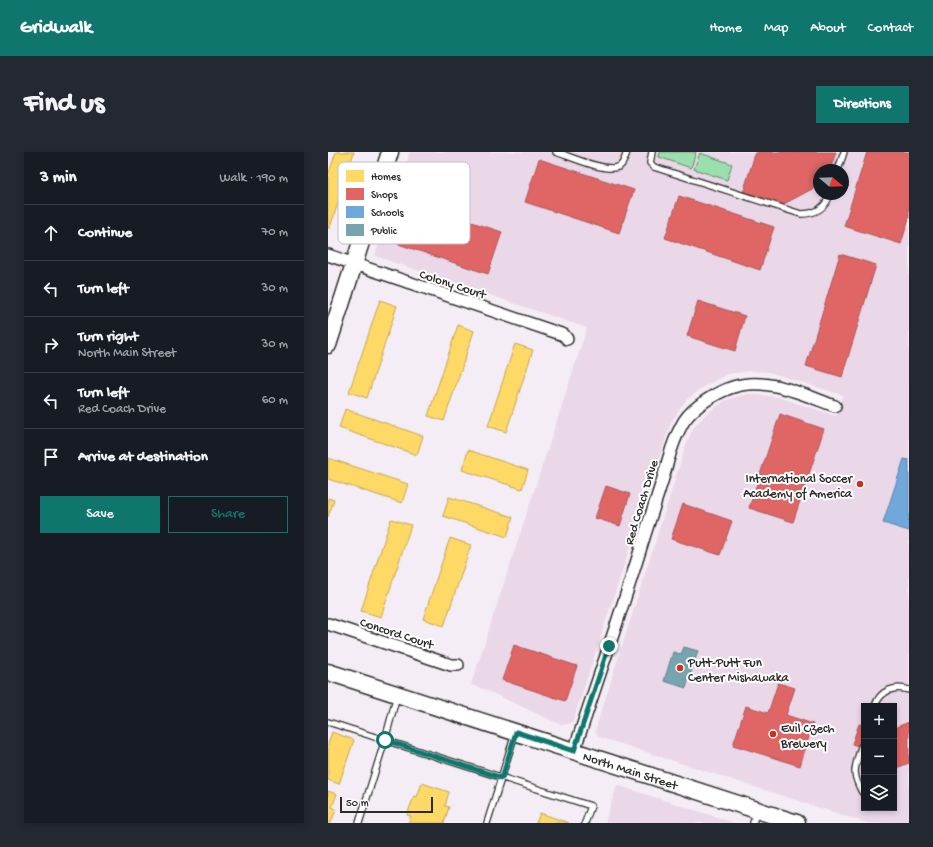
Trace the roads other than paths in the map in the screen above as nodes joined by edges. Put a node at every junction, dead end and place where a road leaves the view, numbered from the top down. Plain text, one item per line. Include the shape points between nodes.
1 (390, 152) edge
2 (556, 152) edge
3 (627, 152) edge
4 (652, 152) edge
5 (844, 152) edge
6 (387, 162) edge
7 (840, 164) edge
8 (828, 200) edge
9 (360, 244) edge
10 (328, 255) edge
11 (354, 264) junction
12 (567, 339) dead end
13 (328, 345) edge
14 (835, 406) dead end
15 (328, 624) edge
16 (458, 665) dead end
17 (328, 672) edge
18 (909, 690) edge
19 (397, 694) junction
20 (876, 703) edge
21 (328, 722) edge
22 (516, 732) junction
23 (385, 740) junction
24 (861, 747) dead end
25 (574, 751) junction
26 (502, 778) junction
27 (861, 790) edge
28 (755, 816) edge
29 (775, 820) edge
30 (359, 823) edge
31 (488, 823) edge
32 (585, 823) edge
33 (797, 823) edge

1 - 6 main road
2 - 3 lane via 614,168 622,164
4 - 8 lane via 650,163 654,167 801,214 815,212
5 - 7 lane
9 - 11 main road
10 - 11 street, Colony Court
11 - 12 street, Colony Court via 564,335
11 - 13 main road
14 - 25 street, Red Coach Drive via 780,388 750,384 734,386 721,392 685,419 676,436
15 - 16 street, Concord Court via 451,665
17 - 19 main road, North Main Street
18 - 20 lane via 900,687 890,690 878,697
19 - 22 main road, North Main Street
19 - 23 lane
21 - 23 lane
22 - 25 main road, North Main Street
22 - 26 lane
23 - 26 lane
23 - 30 lane
24 - 27 lane via 854,772
25 - 28 main road, North Main Street
26 - 31 lane
26 - 32 lane via 590,806
28 - 29 main road, North Main Street
29 - 33 main road, North Main Street

